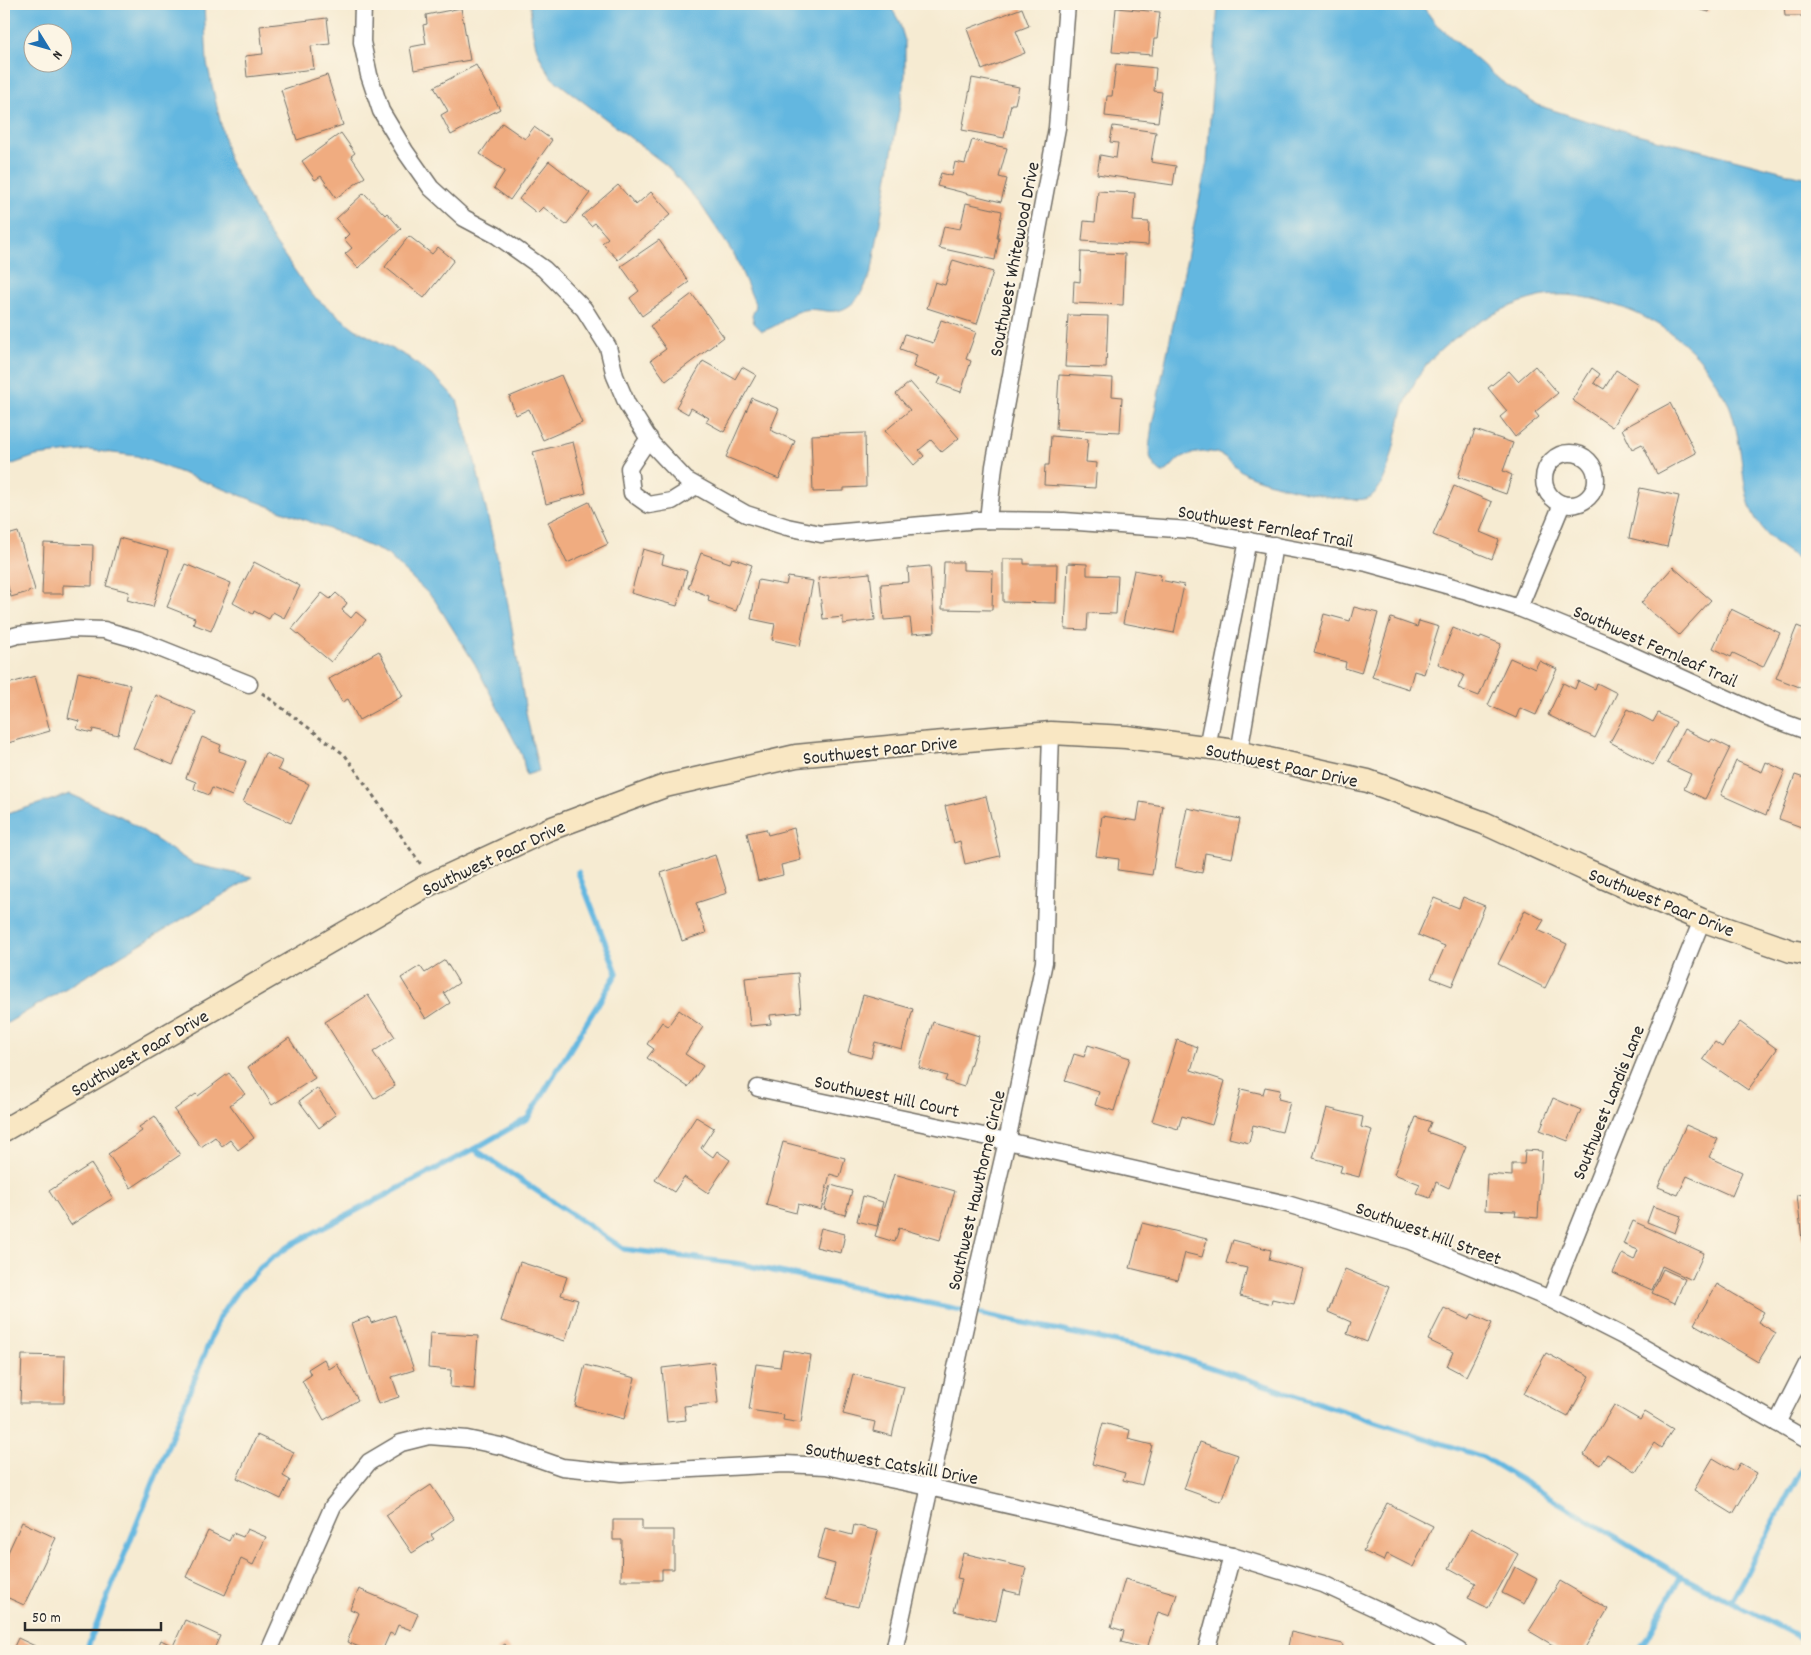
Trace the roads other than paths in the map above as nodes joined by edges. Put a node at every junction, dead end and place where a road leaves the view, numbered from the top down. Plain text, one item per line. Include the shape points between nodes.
1 (363, 4) edge
2 (1067, 4) edge
3 (649, 438) junction
4 (696, 486) junction
5 (1562, 504) dead end
6 (988, 520) junction
7 (1248, 540) junction
8 (1274, 544) junction
9 (1519, 608) junction
10 (4, 639) edge
11 (249, 684) road end
12 (1807, 731) edge
13 (1051, 733) junction
14 (1207, 748) junction
15 (1239, 753) junction
16 (1702, 920) junction
17 (1807, 954) edge
18 (758, 1088) dead end
19 (4, 1130) edge
20 (1007, 1141) junction
21 (1550, 1299) junction
22 (1807, 1364) edge
23 (1777, 1423) junction
24 (1807, 1440) edge
25 (929, 1487) junction
26 (1232, 1556) junction
27 (269, 1651) edge
28 (894, 1651) edge
29 (1206, 1651) edge
30 (1459, 1651) edge

1 - 3 street, Southwest Fernleaf Trail via 362,42 368,75 381,111 405,152 431,188 464,218 496,235 544,269 584,308 608,347 627,404
2 - 6 street, Southwest Whitewood Drive via 1057,128 994,466
3 - 4 street, Southwest Fernleaf Trail via 686,480
3 - 4 street via 630,468 632,493 649,505 672,501
4 - 6 street, Southwest Fernleaf Trail via 746,514 821,534
5 - 9 street
6 - 7 street, Southwest Fernleaf Trail via 1064,521 1190,530
7 - 8 street, Southwest Fernleaf Trail
7 - 14 street
8 - 9 street, Southwest Fernleaf Trail via 1367,563
8 - 15 street
9 - 12 street, Southwest Fernleaf Trail
10 - 11 street via 71,629 104,630 139,640
13 - 14 street, Southwest Paar Drive via 1126,737
13 - 19 street, Southwest Paar Drive via 796,756 665,786 547,830 434,883
13 - 20 street, Southwest Hawthorne Circle via 1044,962
14 - 15 street, Southwest Paar Drive
15 - 16 street, Southwest Paar Drive via 1377,784 1484,823
16 - 17 street, Southwest Paar Drive
16 - 21 street, Southwest Landis Lane
18 - 20 street, Southwest Hill Court
20 - 21 street, Southwest Hill Street via 1287,1204 1410,1241
20 - 25 street, Southwest Hawthorne Circle
21 - 23 street, Southwest Hill Street
22 - 23 street
23 - 24 street, Southwest Hill Street
25 - 26 street, Southwest Catskill Drive
25 - 27 street, Southwest Catskill Drive via 826,1466 785,1464 611,1472 562,1467 505,1447 429,1436 401,1443 369,1462 334,1506
25 - 28 street, Southwest Hawthorne Circle
26 - 29 street
26 - 30 street, Southwest Catskill Drive via 1323,1584

